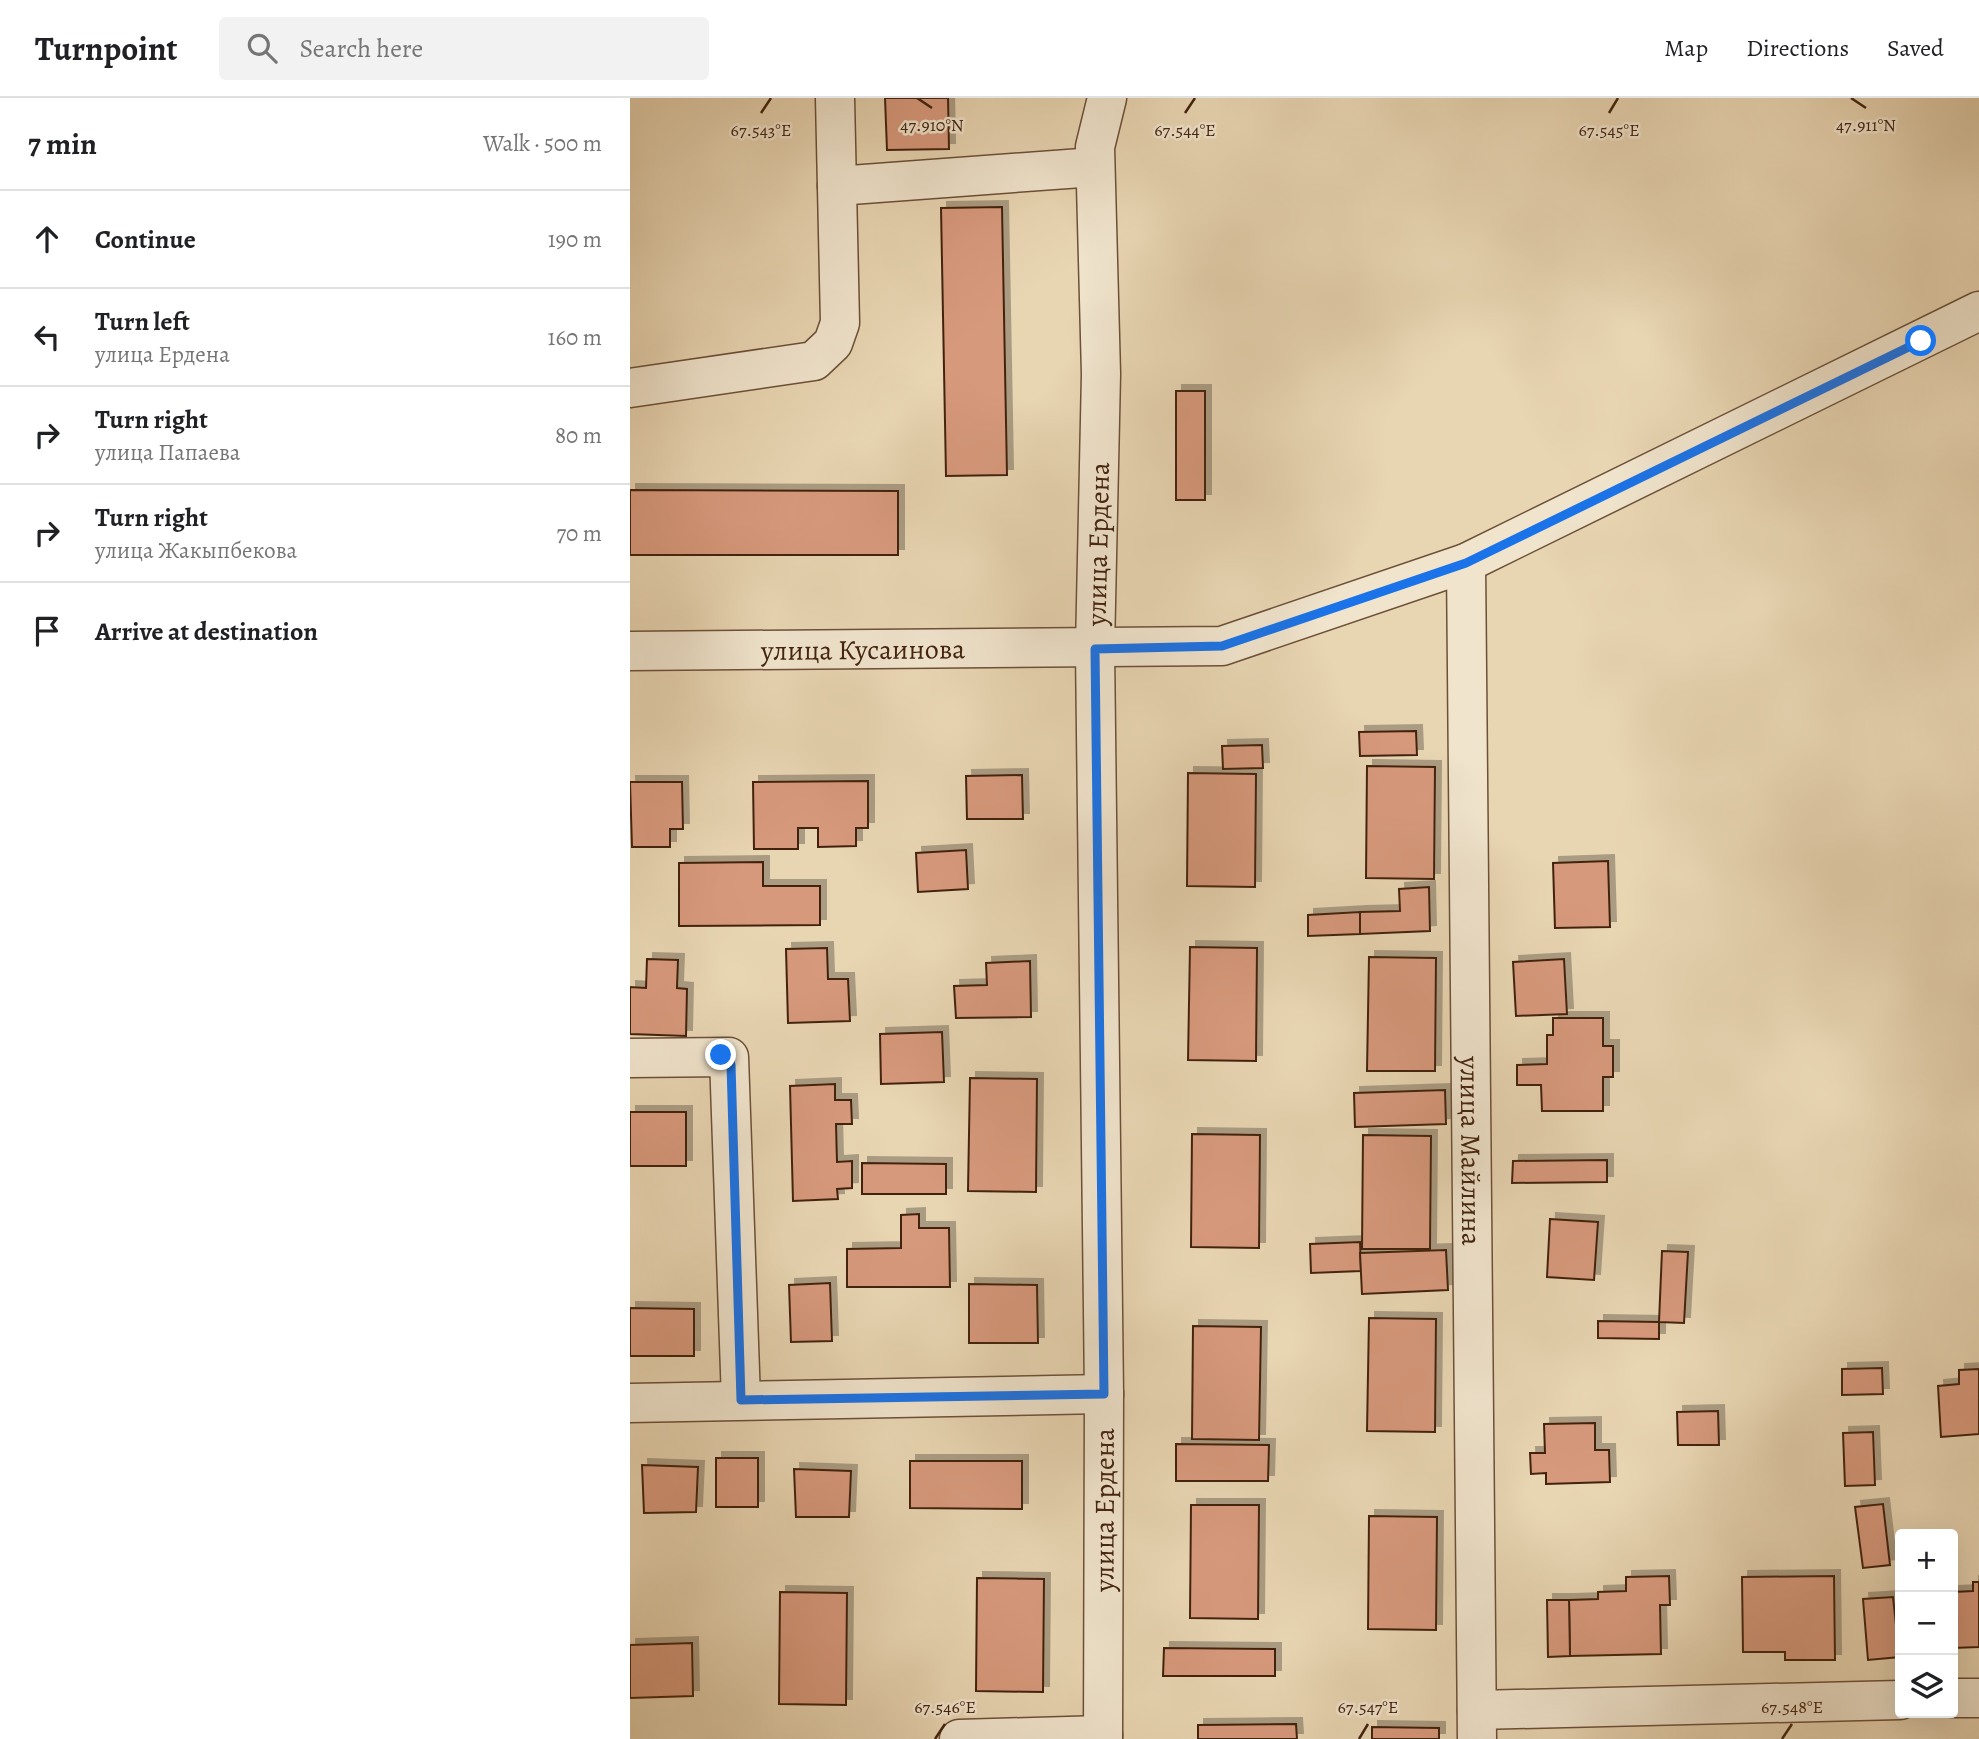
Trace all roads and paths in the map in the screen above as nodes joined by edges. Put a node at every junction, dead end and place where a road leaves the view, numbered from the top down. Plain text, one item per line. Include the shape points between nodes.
1 (835, 98) edge
2 (1079, 98) edge
3 (1107, 98) edge
4 (1095, 157) junction
5 (837, 186) junction
6 (1979, 311) edge
7 (630, 388) edge
8 (1466, 563) junction
9 (1095, 649) junction
10 (630, 651) edge
11 (630, 1058) edge
12 (1104, 1394) junction
13 (741, 1400) junction
14 (630, 1402) edge
15 (1958, 1698) edge
16 (1979, 1698) edge
17 (1895, 1699) edge
18 (1477, 1724) edge
19 (1103, 1737) edge
20 (959, 1739) edge

1 - 5 street
2 - 4 street, улица Ердена
3 - 4 street, улица Ердена
4 - 5 street
4 - 9 street, улица Ердена via 1101,374
5 - 7 street via 840,323 833,343 814,361
6 - 8 street, улица Кусаинова
8 - 9 street, улица Кусаинова via 1222,646
8 - 18 street, улица Майлина
9 - 10 street, улица Кусаинова
9 - 12 street, улица Ердена
11 - 13 street via 729,1057
12 - 13 street
12 - 19 street, улица Ердена
13 - 14 street
15 - 16 street
17 - 18 street
19 - 20 street

